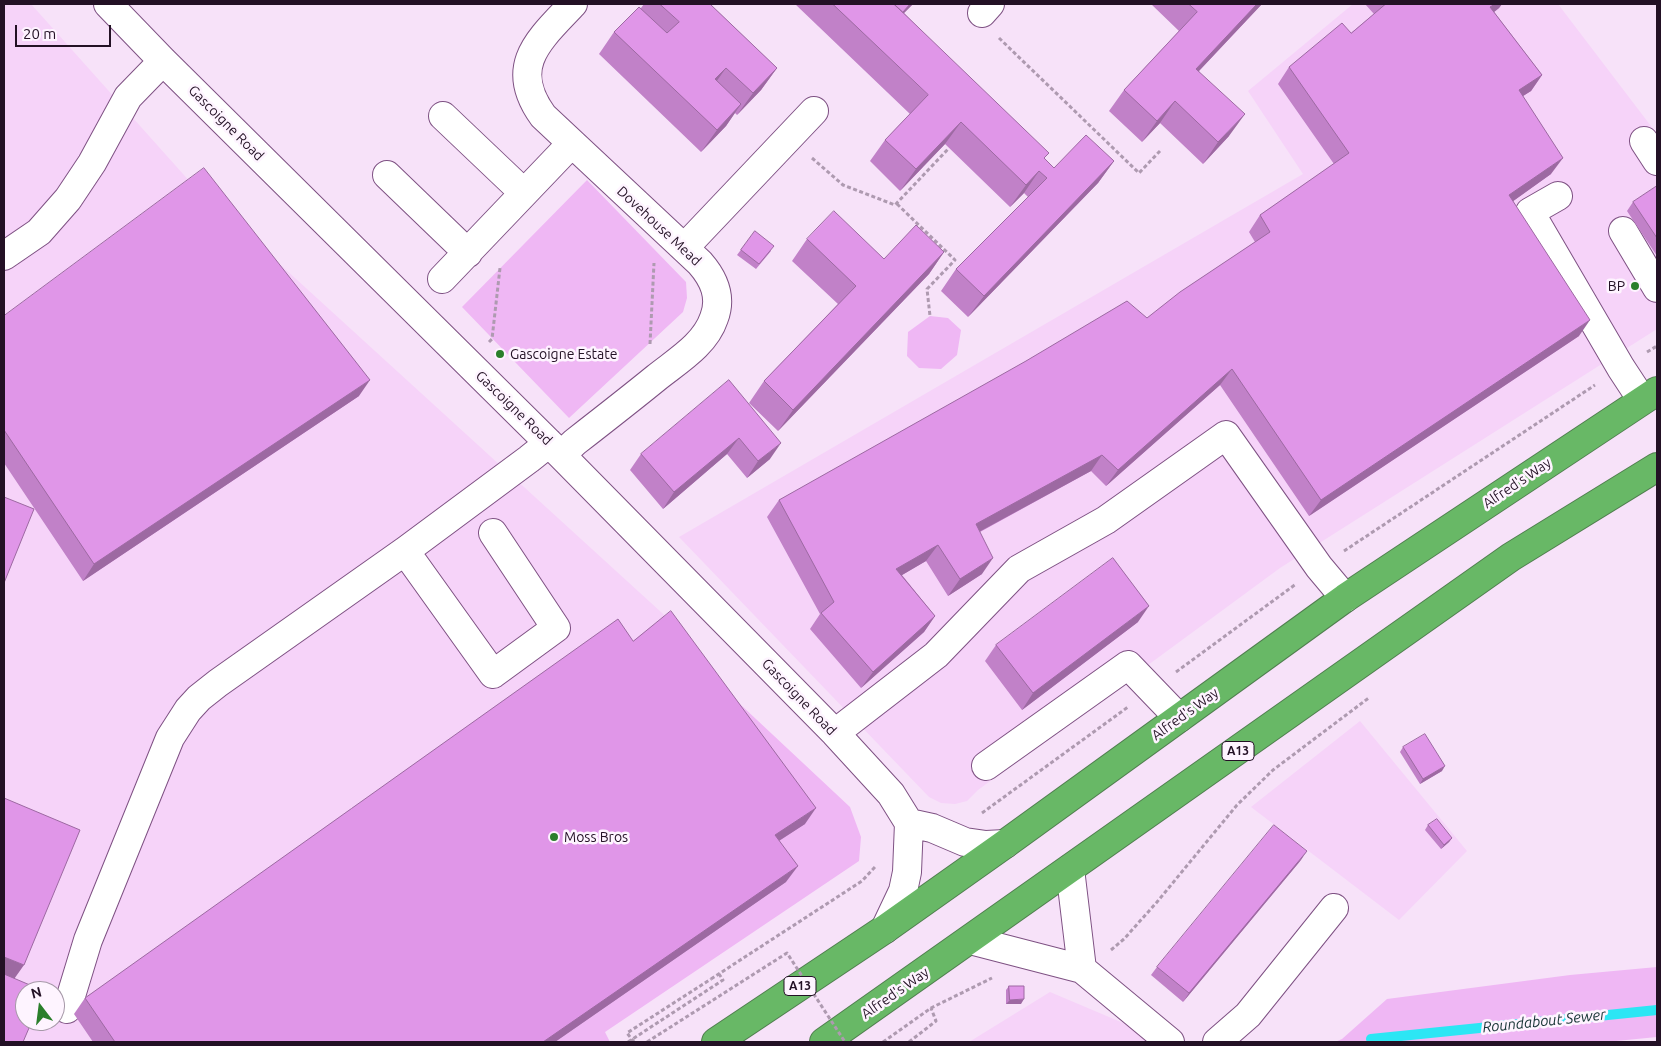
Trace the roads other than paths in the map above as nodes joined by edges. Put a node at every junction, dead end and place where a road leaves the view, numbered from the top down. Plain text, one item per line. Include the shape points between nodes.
1 (108, 4) edge
2 (573, 4) edge
3 (163, 61) junction
4 (814, 111) dead end
5 (443, 116) dead end
6 (571, 144) junction
7 (387, 175) dead end
8 (524, 193) junction
9 (1558, 196) dead end
10 (1623, 231) dead end
11 (684, 248) junction
12 (468, 253) junction
13 (4, 256) edge
14 (442, 279) dead end
15 (1657, 288) edge
16 (1650, 396) edge
17 (555, 449) junction
18 (1657, 467) edge
19 (493, 533) dead end
20 (405, 551) junction
21 (1345, 598) junction
22 (1180, 718) junction
23 (835, 733) junction
24 (986, 766) dead end
25 (909, 823) junction
26 (1006, 844) junction
27 (1070, 869) junction
28 (1334, 908) dead end
29 (885, 929) junction
30 (970, 940) junction
31 (1082, 968) junction
32 (67, 1009) dead end
33 (1159, 1037) edge
34 (716, 1042) edge
35 (824, 1042) edge
36 (1217, 1042) edge

1 - 3 street, Gascoigne Road
2 - 6 street, Dovehouse Mead via 533,51 527,79 535,106
3 - 13 street via 128,97 68,199 39,232
3 - 17 street, Gascoigne Road
4 - 11 street
5 - 8 street
6 - 8 street
6 - 11 street, Dovehouse Mead
7 - 12 street
8 - 12 street
9 - 16 street via 1530,212 1621,368
10 - 15 street
11 - 17 street, Dovehouse Mead via 708,272 714,283 717,293 715,317 710,328 693,349 575,442
12 - 14 street
16 - 21 highway, Alfred's Way / A13
17 - 20 street, Dovehouse Mead via 522,464
17 - 23 street, Gascoigne Road
18 - 27 highway, Alfred's Way / A13 via 1511,557
19 - 20 street via 556,628 493,674
20 - 32 street, Dovehouse Mead via 218,683 188,710 170,738 101,906
21 - 22 highway, Alfred's Way / A13
21 - 23 street via 1226,435 1106,520 1019,570 936,655
22 - 24 street via 1128,664
22 - 26 highway, Alfred's Way / A13
23 - 25 street, Gascoigne Road via 891,794
25 - 26 street via 932,828 965,842
25 - 29 street via 908,872
26 - 29 highway, Alfred's Way / A13
27 - 30 highway, Alfred's Way / A13
27 - 31 street
28 - 36 street via 1248,1015
29 - 34 highway, Alfred's Way / A13
30 - 31 street
30 - 35 highway, Alfred's Way / A13
31 - 33 street

